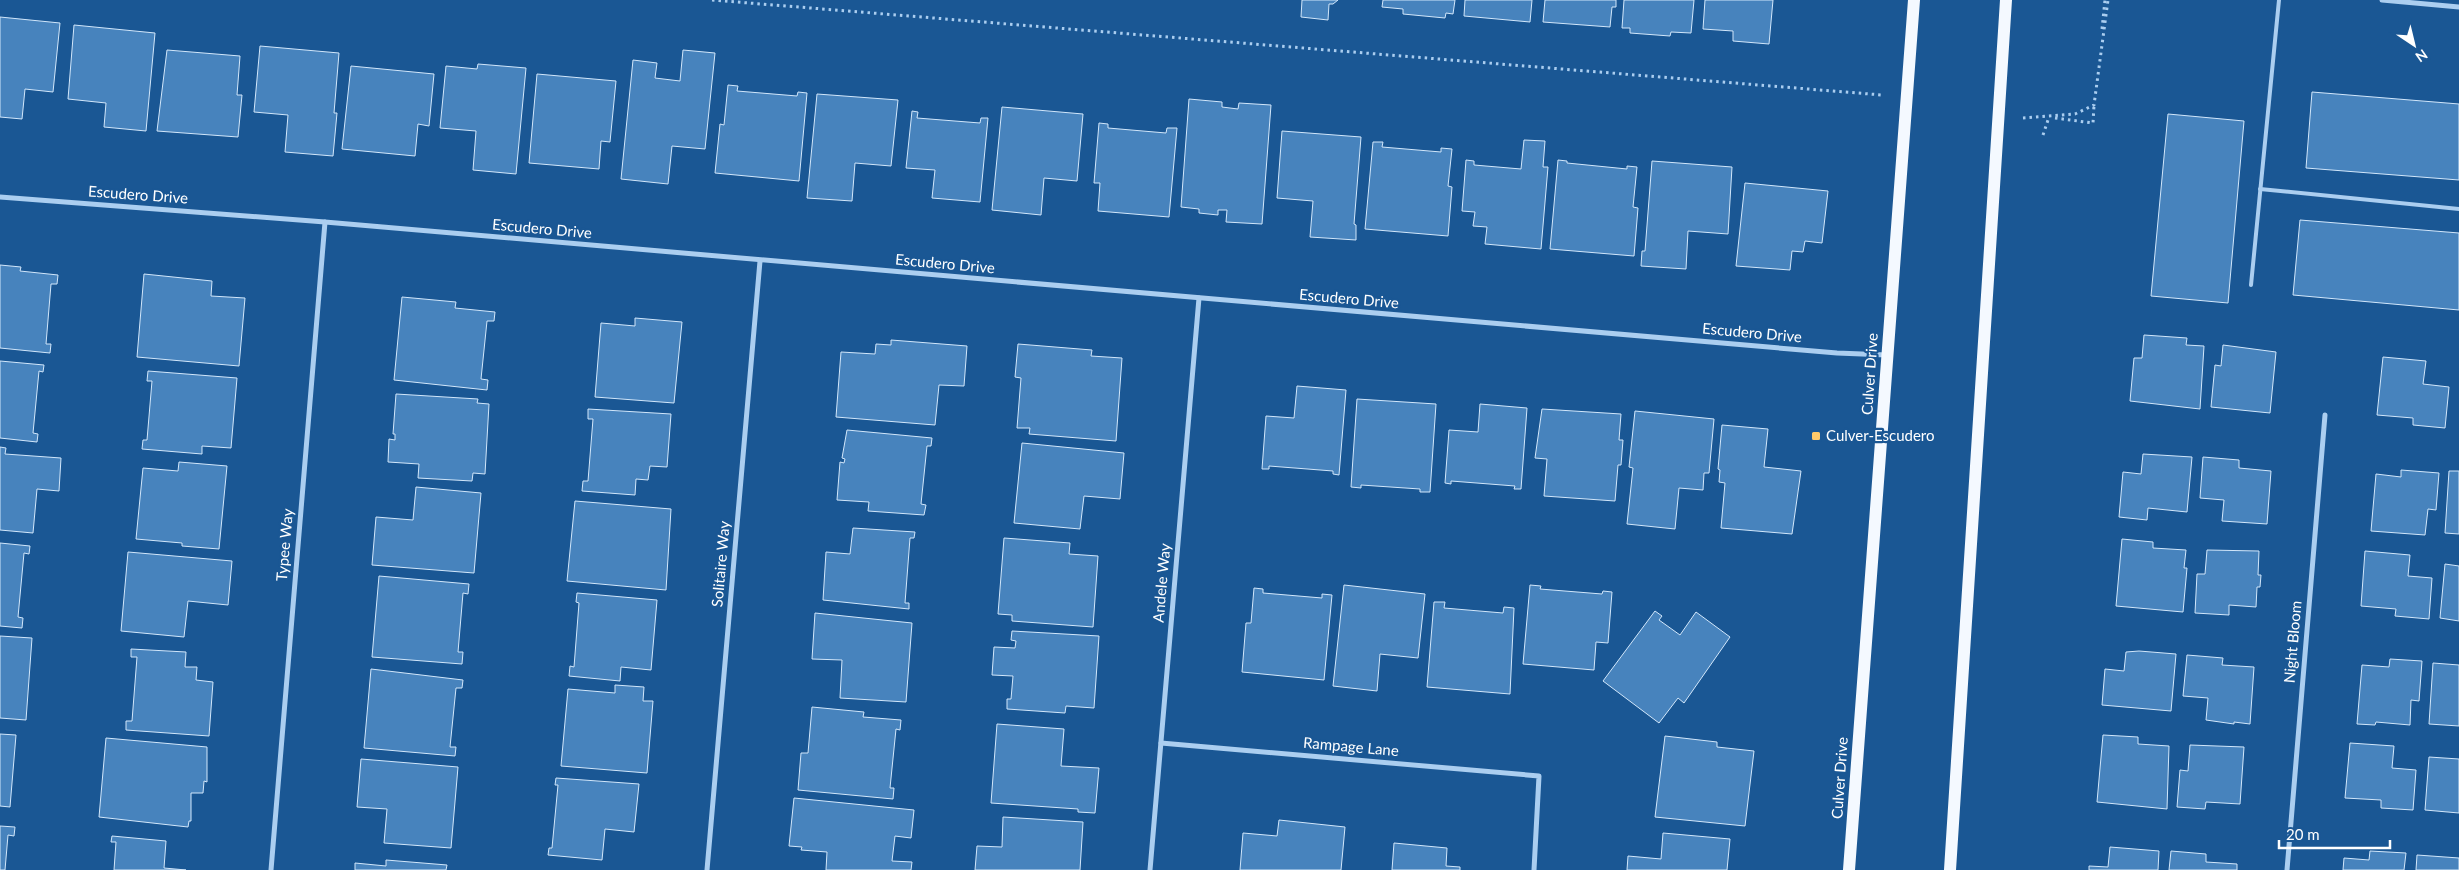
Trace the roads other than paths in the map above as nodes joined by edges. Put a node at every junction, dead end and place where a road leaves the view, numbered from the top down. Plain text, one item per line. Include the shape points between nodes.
1 (1914, 0) edge
2 (2006, 0) edge
3 (2278, 0) edge
4 (2382, 0) edge
5 (2459, 7) edge
6 (2260, 189) junction
7 (0, 197) edge
8 (2459, 209) edge
9 (325, 222) junction
10 (760, 261) junction
11 (2251, 285) dead end
12 (1199, 298) junction
13 (1888, 354) junction
14 (2325, 415) dead end
15 (1161, 743) junction
16 (271, 870) edge
17 (708, 870) edge
18 (1150, 870) edge
19 (1534, 870) edge
20 (1849, 870) edge
21 (1950, 870) edge
22 (2287, 870) edge

1 - 13 main road, Culver Drive
2 - 21 main road
3 - 6 lane
4 - 5 street
6 - 8 lane
6 - 11 lane
7 - 9 street, Escudero Drive
9 - 10 street, Escudero Drive
9 - 16 street, Typee Way
10 - 12 street, Escudero Drive
10 - 17 street, Solitaire Way
12 - 13 street, Escudero Drive via 1827,352
12 - 15 street, Andele Way
13 - 20 main road, Culver Drive
14 - 22 street, Night Bloom
15 - 18 street, Andele Way
15 - 19 street, Rampage Lane via 1539,776

